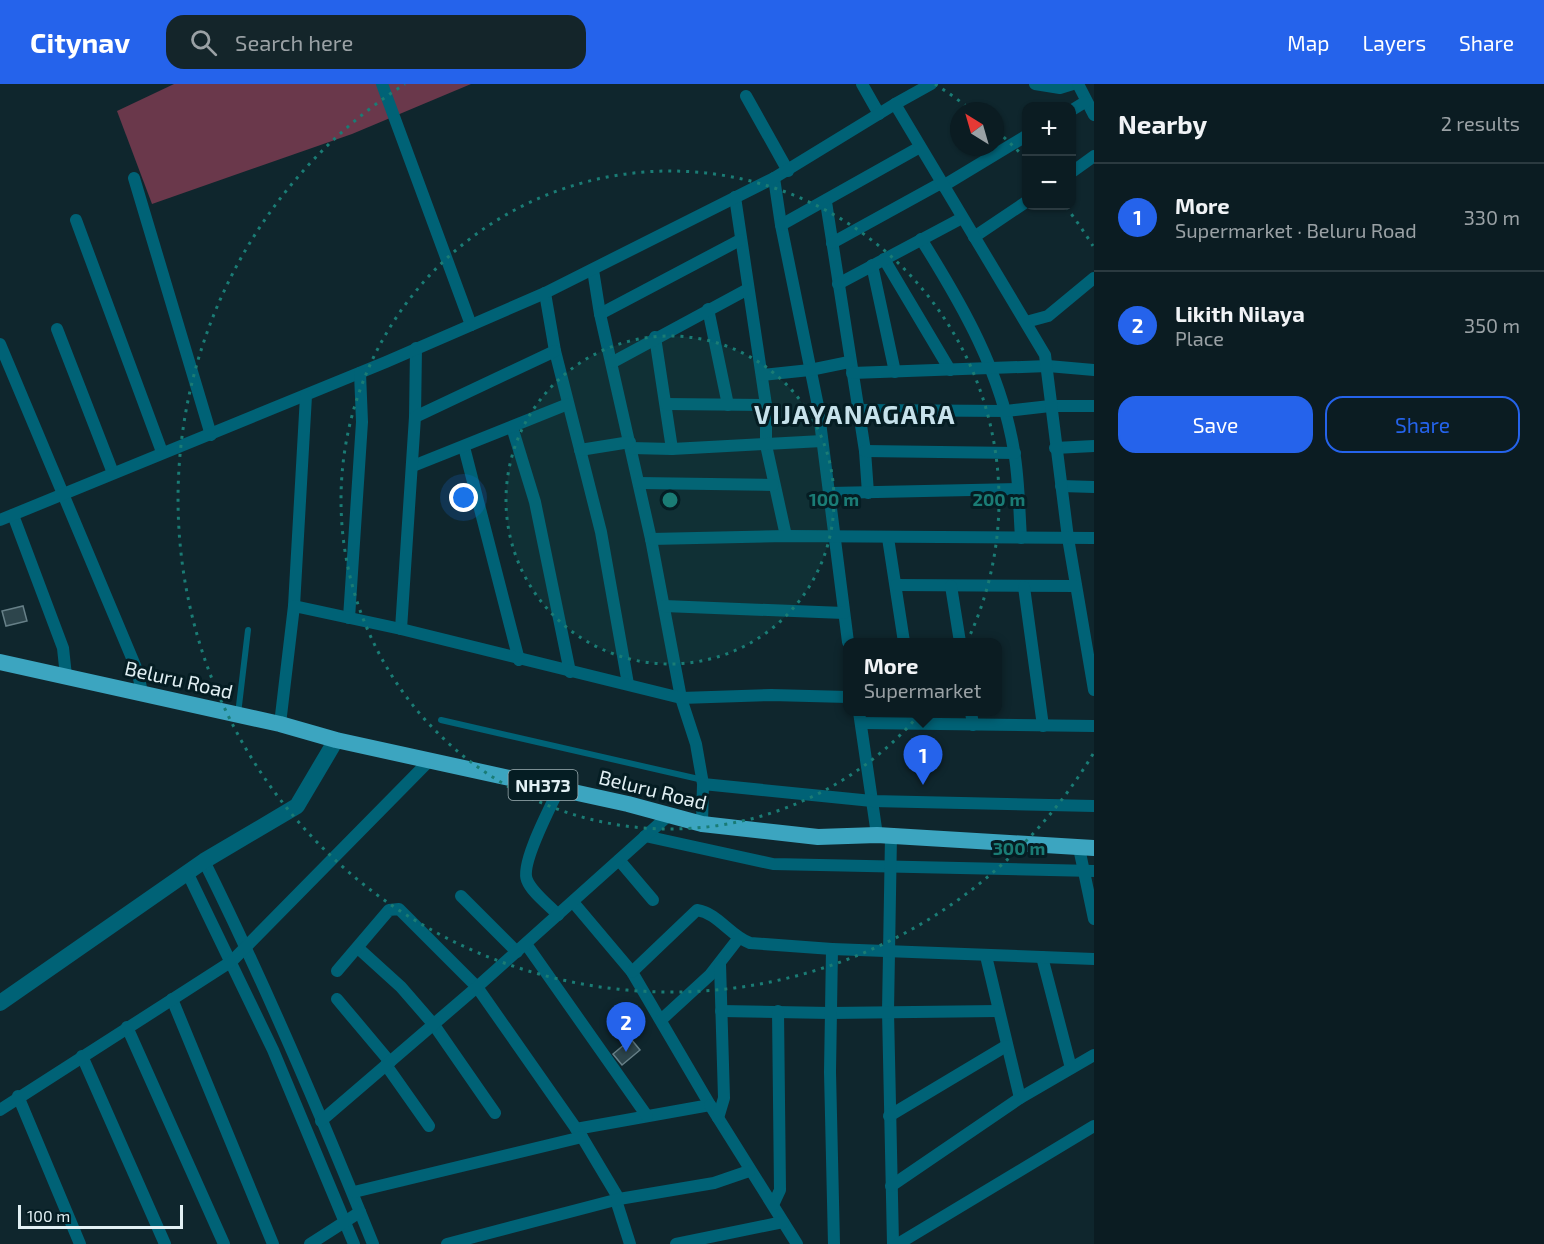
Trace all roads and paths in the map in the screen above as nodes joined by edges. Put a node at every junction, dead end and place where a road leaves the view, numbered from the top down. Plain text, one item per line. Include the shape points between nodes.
1 (382, 84) edge
2 (862, 84) edge
3 (931, 84) edge
4 (1035, 84) edge
5 (1073, 84) edge
6 (1078, 84) edge
7 (747, 96) dead end
8 (1085, 102) junction
9 (895, 104) junction
10 (1076, 107) edge
11 (879, 114) junction
12 (1094, 116) edge
13 (1022, 138) edge
14 (920, 147) junction
15 (1094, 156) edge
16 (1076, 169) edge
17 (788, 171) junction
18 (134, 178) dead end
19 (774, 178) junction
20 (942, 185) junction
21 (735, 197) junction
22 (826, 202) junction
23 (1022, 205) edge
24 (962, 218) junction
25 (76, 220) dead end
26 (781, 225) junction
27 (974, 237) junction
28 (921, 239) junction
29 (740, 240) junction
30 (832, 243) junction
31 (878, 262) junction
32 (593, 270) junction
33 (1094, 278) edge
34 (838, 284) junction
35 (748, 289) junction
36 (545, 293) junction
37 (708, 309) junction
38 (600, 314) junction
39 (1026, 322) junction
40 (471, 325) junction
41 (57, 329) dead end
42 (655, 337) junction
43 (0, 344) edge
44 (416, 348) junction
45 (555, 351) junction
46 (613, 362) junction
47 (1048, 366) junction
48 (850, 368) junction
49 (1093, 368) edge
50 (993, 369) junction
51 (810, 370) junction
52 (950, 370) junction
53 (895, 372) junction
54 (360, 373) junction
55 (762, 375) junction
56 (306, 396) junction
57 (568, 404) junction
58 (666, 404) junction
59 (728, 405) junction
60 (766, 405) junction
61 (1050, 406) junction
62 (1094, 406) edge
63 (858, 410) junction
64 (1006, 411) junction
65 (415, 417) junction
66 (513, 427) junction
67 (211, 435) junction
68 (822, 441) junction
69 (631, 445) junction
70 (766, 445) junction
71 (1094, 446) edge
72 (464, 447) junction
73 (1055, 448) junction
74 (672, 449) junction
75 (580, 450) junction
76 (865, 451) junction
77 (162, 452) junction
78 (1015, 453) junction
79 (413, 466) junction
80 (113, 473) junction
81 (639, 483) junction
82 (773, 485) junction
83 (1061, 486) junction
84 (1094, 487) edge
85 (1018, 489) junction
86 (830, 493) junction
87 (868, 493) junction
88 (63, 494) junction
89 (13, 515) junction
90 (0, 520) edge
91 (786, 536) junction
92 (836, 538) junction
93 (888, 538) junction
94 (1021, 538) junction
95 (1068, 538) junction
96 (1094, 538) edge
97 (651, 539) junction
98 (896, 585) junction
99 (951, 586) junction
100 (1024, 586) junction
101 (1076, 586) junction
102 (294, 606) junction
103 (664, 606) junction
104 (844, 613) junction
105 (349, 618) junction
106 (401, 629) junction
107 (248, 630) dead end
108 (847, 638) edge
109 (903, 638) edge
110 (959, 638) edge
111 (519, 660) junction
112 (0, 662) edge
113 (570, 672) junction
114 (66, 676) junction
115 (628, 684) junction
116 (1094, 690) edge
117 (142, 692) junction
118 (843, 697) edge
119 (681, 698) junction
120 (238, 714) junction
121 (972, 716) edge
122 (860, 717) edge
123 (914, 718) edge
124 (441, 720) dead end
125 (280, 724) junction
126 (973, 725) junction
127 (1043, 726) junction
128 (1094, 726) edge
129 (336, 740) junction
130 (429, 761) junction
131 (703, 782) junction
132 (559, 789) junction
133 (872, 801) junction
134 (1094, 806) edge
135 (669, 815) junction
136 (702, 824) junction
137 (645, 836) junction
138 (884, 836) junction
139 (1087, 848) edge
140 (619, 860) junction
141 (204, 861) junction
142 (890, 868) junction
143 (1089, 871) edge
144 (188, 874) junction
145 (461, 896) dead end
146 (653, 900) dead end
147 (573, 902) junction
148 (558, 915) junction
149 (1094, 919) edge
150 (738, 939) junction
151 (247, 948) junction
152 (358, 948) junction
153 (521, 948) junction
154 (832, 949) junction
155 (888, 953) junction
156 (986, 956) junction
157 (1041, 957) junction
158 (1094, 959) edge
159 (232, 961) junction
160 (720, 964) junction
161 (337, 971) dead end
162 (632, 972) junction
163 (477, 987) junction
164 (172, 999) junction
165 (337, 999) dead end
166 (0, 1003) edge
167 (721, 1011) junction
168 (777, 1011) junction
169 (888, 1011) junction
170 (998, 1011) junction
171 (830, 1013) junction
172 (661, 1020) junction
173 (434, 1024) junction
174 (127, 1027) junction
175 (1006, 1046) junction
176 (1094, 1055) edge
177 (82, 1056) junction
178 (388, 1064) junction
179 (1071, 1068) junction
180 (18, 1096) junction
181 (1020, 1098) junction
182 (710, 1105) junction
183 (0, 1110) edge
184 (495, 1113) dead end
185 (647, 1116) junction
186 (890, 1116) junction
187 (718, 1118) junction
188 (321, 1121) junction
189 (429, 1126) dead end
190 (1094, 1126) edge
191 (579, 1133) junction
192 (749, 1170) junction
193 (891, 1186) junction
194 (354, 1192) junction
195 (617, 1199) junction
196 (772, 1205) junction
197 (360, 1212) junction
198 (783, 1222) junction
199 (346, 1223) junction
200 (80, 1244) edge
201 (165, 1244) edge
202 (224, 1244) edge
203 (273, 1244) edge
204 (310, 1244) edge
205 (354, 1244) edge
206 (373, 1244) edge
207 (447, 1244) edge
208 (630, 1244) edge
209 (676, 1244) edge
210 (797, 1244) edge
211 (834, 1244) edge
212 (893, 1244) edge
213 (898, 1244) edge

1 - 40 street
2 - 11 street
3 - 9 street
4 - 5 street via 1060,88
6 - 8 street
7 - 17 street
8 - 10 street
8 - 12 street
9 - 11 street
9 - 14 street
11 - 17 street
13 - 20 street
14 - 20 street
14 - 22 street
15 - 16 street
17 - 19 street
18 - 67 street
19 - 21 street
19 - 26 street
20 - 24 street
20 - 30 street
21 - 29 street
21 - 32 street
22 - 26 street
22 - 30 street
23 - 27 street
24 - 27 street
24 - 28 street
25 - 77 street
26 - 51 street
27 - 39 street
28 - 31 street
28 - 50 street via 956,296
29 - 35 street
29 - 38 street
30 - 34 street
31 - 34 street
31 - 52 street
31 - 53 street
32 - 36 street
32 - 38 street
33 - 39 street via 1048,316
34 - 48 street
35 - 37 street
35 - 55 street
36 - 40 street
36 - 45 street
37 - 42 street
37 - 59 street
38 - 46 street
39 - 47 street
40 - 44 street
41 - 80 street
42 - 46 street
42 - 58 street
43 - 88 street
44 - 54 street
44 - 65 street
45 - 57 street
45 - 65 street
46 - 69 street
47 - 49 street
47 - 50 street
47 - 61 street
48 - 51 street
48 - 53 street
48 - 63 street
50 - 52 street
50 - 64 street
51 - 55 street
51 - 68 street
52 - 53 street
54 - 56 street
54 - 105 street via 362,422
55 - 60 street
56 - 67 street
56 - 102 street
57 - 66 street
57 - 75 street
58 - 59 street
58 - 74 street
59 - 60 street
60 - 70 street
61 - 62 street
61 - 64 street
61 - 73 street
63 - 64 street
63 - 76 street
64 - 78 street
65 - 79 street
66 - 72 street
66 - 113 street via 535,502
67 - 77 street
68 - 70 street
68 - 86 street
69 - 74 street
69 - 75 street
69 - 81 street
70 - 74 street
70 - 82 street
71 - 73 street
72 - 79 street
72 - 111 street
73 - 83 street
75 - 115 street via 601,532
76 - 78 street
76 - 87 street
77 - 80 street
78 - 85 street
79 - 106 street
80 - 88 street
81 - 82 street
81 - 97 street
82 - 91 street
83 - 84 street
83 - 95 street
85 - 87 street
85 - 94 street
86 - 87 street
86 - 92 street
88 - 89 street
88 - 117 street via 137,670
89 - 90 street
89 - 114 street via 63,648
91 - 92 street
91 - 97 street
92 - 93 street
92 - 104 street
93 - 94 street
93 - 98 street
94 - 95 street
95 - 96 street
95 - 101 street
97 - 103 street
98 - 99 street
98 - 109 street
99 - 100 street
99 - 110 street
100 - 101 street
100 - 127 street
101 - 116 street
102 - 105 street
102 - 125 street
103 - 104 street
103 - 119 street
104 - 108 street
105 - 106 street
106 - 111 street
107 - 120 lane
111 - 113 street
112 - 114 highway, Beluru Road / NH373
113 - 115 street
114 - 117 highway, Beluru Road / NH373
115 - 119 street
117 - 120 highway, Beluru Road / NH373
118 - 119 street
119 - 131 street
120 - 125 highway, Beluru Road / NH373
121 - 126 street
122 - 123 street
122 - 133 street
123 - 126 street
124 - 131 lane
125 - 129 highway, Beluru Road / NH373
126 - 127 street
127 - 128 street
129 - 130 highway, Beluru Road / NH373
129 - 141 street via 297,806
130 - 132 highway, Beluru Road / NH373
130 - 151 street
131 - 133 street
131 - 136 street
132 - 135 highway, Beluru Road / NH373
132 - 148 street via 532,847 526,873 528,883
133 - 134 street
133 - 138 street
135 - 136 highway, Beluru Road / NH373
135 - 137 street
136 - 138 highway, Beluru Road / NH373 via 818,837
137 - 140 street
137 - 142 street via 773,864
138 - 139 highway, Beluru Road / NH373
138 - 142 street
139 - 143 street
140 - 146 street
140 - 147 street
141 - 144 street
141 - 151 street
142 - 143 street
142 - 155 street
143 - 149 street
144 - 159 street
144 - 166 street
145 - 153 street
147 - 148 street
147 - 162 street
148 - 153 street
150 - 154 street
150 - 160 street
150 - 162 street via 716,918 697,910
151 - 159 street
151 - 188 street
152 - 161 street
152 - 163 street via 389,910 396,908
152 - 173 street
153 - 163 street
153 - 185 street
154 - 155 street
154 - 171 street
155 - 156 street
155 - 169 street
156 - 157 street
156 - 170 street
157 - 158 street
157 - 179 street
159 - 164 street
159 - 199 street
160 - 167 street
160 - 172 street
162 - 172 street
163 - 173 street
163 - 191 street
164 - 174 street
164 - 203 street
165 - 178 street
167 - 168 street
167 - 187 street via 724,1098
168 - 171 street
168 - 196 street via 780,1190
169 - 170 street
169 - 171 street
169 - 186 street
170 - 175 street
171 - 211 street
172 - 182 street
173 - 178 street
173 - 184 street
174 - 177 street
174 - 202 street
175 - 181 street
175 - 186 street
176 - 179 street
177 - 180 street
177 - 201 street
178 - 188 street
178 - 189 street
179 - 181 street
180 - 183 street
180 - 200 street
181 - 193 street
182 - 185 street
182 - 187 street
185 - 191 street
186 - 193 street
187 - 192 street
188 - 194 street
190 - 213 street
191 - 194 street
191 - 195 street
192 - 195 street via 714,1183
192 - 196 street
193 - 212 street
194 - 197 street
195 - 207 street
195 - 208 street
196 - 198 street
197 - 199 street
197 - 206 street
198 - 209 street
198 - 210 street
199 - 204 street
199 - 205 street

